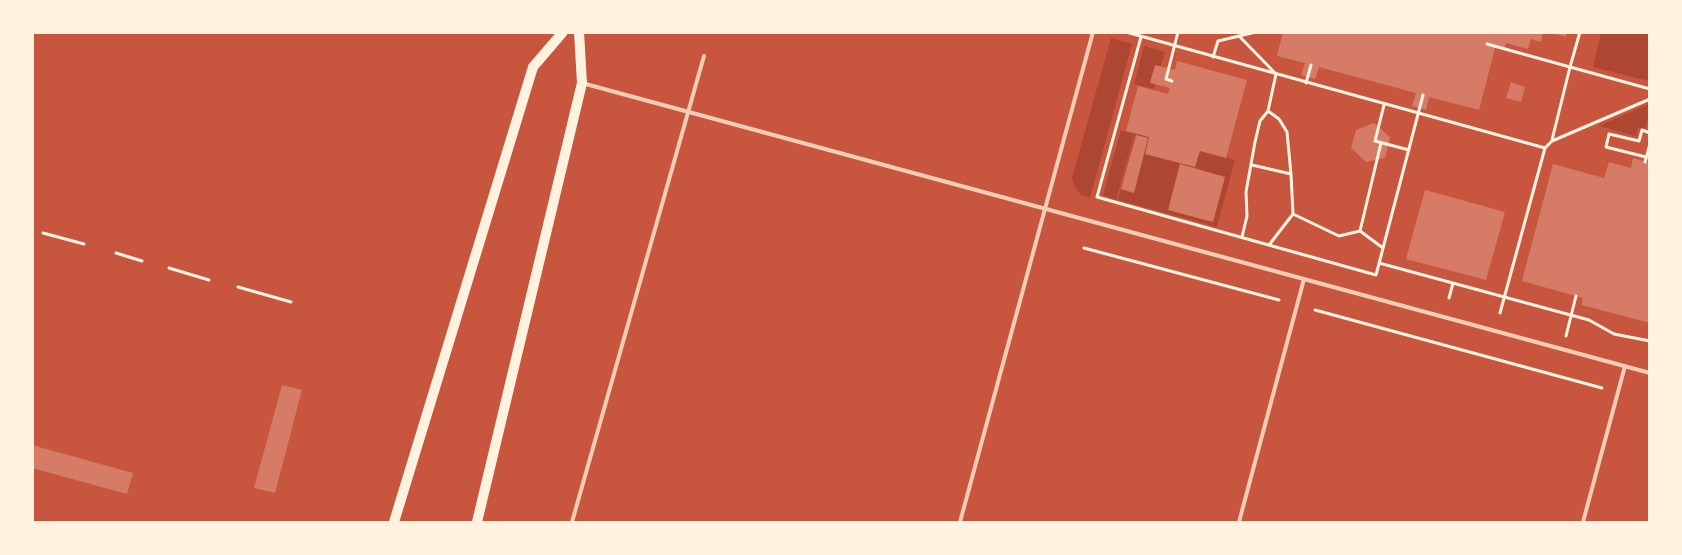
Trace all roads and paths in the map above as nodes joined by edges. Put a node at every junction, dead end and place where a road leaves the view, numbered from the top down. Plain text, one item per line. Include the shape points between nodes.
1 (563, 32) edge
2 (578, 32) edge
3 (1093, 32) edge
4 (1126, 32) edge
5 (1178, 32) edge
6 (1256, 32) edge
7 (1580, 32) edge
8 (1239, 36) junction
9 (1142, 37) junction
10 (1487, 44) dead end
11 (1174, 46) junction
12 (704, 56) dead end
13 (1213, 57) junction
14 (1311, 65) dead end
15 (1570, 67) junction
16 (1276, 74) junction
17 (1172, 81) dead end
18 (582, 83) junction
19 (1306, 83) junction
20 (1650, 89) edge
21 (1424, 95) dead end
22 (1650, 98) edge
23 (1384, 105) junction
24 (1268, 111) junction
25 (688, 112) junction
26 (1418, 114) junction
27 (1650, 132) edge
28 (1552, 141) junction
29 (1381, 143) junction
30 (1650, 144) edge
31 (1545, 148) junction
32 (1409, 150) junction
33 (1646, 157) junction
34 (1645, 162) dead end
35 (1252, 165) junction
36 (1291, 174) junction
37 (1045, 209) junction
38 (1293, 214) junction
39 (1360, 231) junction
40 (43, 233) dead end
41 (1242, 237) junction
42 (84, 244) dead end
43 (1269, 245) junction
44 (1084, 248) dead end
45 (1383, 248) junction
46 (116, 253) dead end
47 (142, 261) dead end
48 (1379, 263) junction
49 (169, 268) dead end
50 (1304, 279) junction
51 (210, 280) dead end
52 (1453, 283) junction
53 (238, 287) dead end
54 (1576, 296) dead end
55 (1505, 297) junction
56 (1449, 298) dead end
57 (1279, 300) dead end
58 (291, 302) dead end
59 (1315, 310) dead end
60 (1500, 313) dead end
61 (1571, 316) junction
62 (1650, 342) edge
63 (1562, 349) junction
64 (1625, 366) junction
65 (1650, 373) edge
66 (1602, 388) dead end
67 (394, 522) edge
68 (477, 522) edge
69 (572, 522) edge
70 (960, 522) edge
71 (1239, 522) edge
72 (1583, 522) edge

1 - 67 main road via 533,67
2 - 18 main road
3 - 37 lane
4 - 9 path
5 - 11 path
6 - 8 path
7 - 15 path
8 - 13 path via 1218,41
8 - 16 path
9 - 11 path
9 - 41 path via 1097,197
10 - 15 path
11 - 13 path
11 - 17 path via 1166,79
12 - 25 lane
13 - 16 path
14 - 19 path
15 - 20 path
15 - 28 path
16 - 19 path
16 - 24 path
18 - 25 lane
18 - 68 main road
19 - 23 path
21 - 26 path
22 - 28 path
23 - 26 path
23 - 29 path via 1375,141
24 - 35 path via 1260,121
24 - 36 path via 1279,119 1287,132
25 - 37 lane
25 - 69 lane
26 - 31 path
26 - 32 path
27 - 33 path via 1642,130 1639,141 1609,134 1606,147
28 - 31 path
29 - 32 path
29 - 39 path
30 - 33 path
31 - 55 path
32 - 45 path
33 - 34 path
35 - 36 path
35 - 41 path
36 - 38 path
37 - 50 lane
37 - 70 lane
38 - 39 path via 1339,236
38 - 43 path
39 - 45 path
40 - 42 path
41 - 43 path
43 - 48 path via 1376,274
44 - 57 path
45 - 48 path
46 - 47 path
48 - 52 path
49 - 51 path
50 - 63 lane
50 - 71 lane
52 - 55 path
52 - 56 path
53 - 58 path
54 - 61 path
55 - 60 path
55 - 61 path
59 - 66 path
61 - 62 path via 1589,320 1614,334
61 - 63 path
63 - 64 lane
64 - 65 lane
64 - 72 lane

